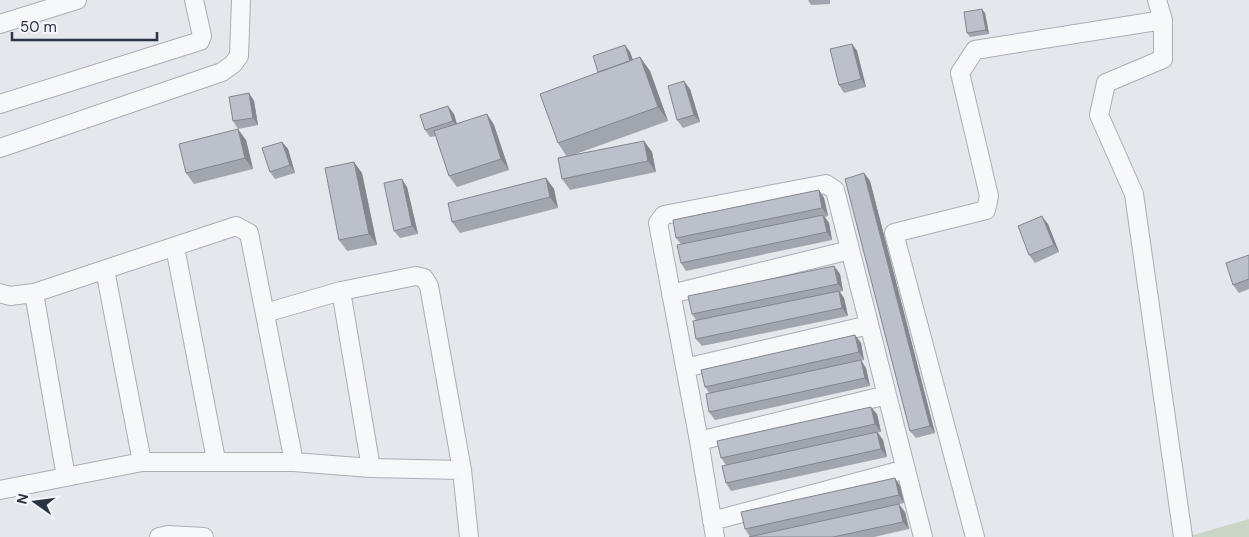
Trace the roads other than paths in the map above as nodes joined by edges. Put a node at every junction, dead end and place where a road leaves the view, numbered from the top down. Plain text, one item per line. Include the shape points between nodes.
1 (77, 0) edge
2 (194, 0) edge
3 (241, 0) edge
4 (1157, 0) edge
5 (1164, 20) junction
6 (0, 24) edge
7 (0, 104) edge
8 (0, 148) edge
9 (175, 246) junction
10 (850, 250) junction
11 (105, 270) junction
12 (341, 291) junction
13 (0, 293) edge
14 (34, 293) junction
15 (671, 294) junction
16 (265, 312) junction
17 (869, 325) junction
18 (685, 368) junction
19 (887, 395) junction
20 (699, 441) junction
21 (216, 460) junction
22 (142, 462) junction
23 (294, 462) junction
24 (371, 468) junction
25 (906, 469) junction
26 (462, 470) junction
27 (66, 477) junction
28 (0, 490) edge
29 (714, 529) edge
30 (165, 536) edge
31 (204, 537) edge
32 (468, 537) edge
33 (923, 537) edge
34 (976, 537) edge
35 (1184, 537) edge

1 - 6 street
2 - 7 street via 202,36 196,43
3 - 8 street via 238,56 222,72
4 - 5 street
5 - 34 street via 975,50 960,73 989,196 986,210 894,233
5 - 35 street via 1163,58 1106,83 1099,116 1134,194
9 - 11 street
9 - 16 street via 236,226 242,227 249,233
9 - 21 street
10 - 15 street
10 - 15 street via 835,190 826,184 664,215 658,223
10 - 17 street
11 - 14 street
11 - 22 street
12 - 16 street
12 - 24 street
12 - 26 street via 416,276 424,278 429,286
13 - 14 street via 10,296
14 - 27 street
15 - 18 street
16 - 23 street
17 - 18 street
17 - 19 street
18 - 20 street
19 - 20 street
19 - 25 street
20 - 29 street
21 - 22 street
21 - 23 street
22 - 27 street
23 - 24 street
24 - 26 street
25 - 29 street
25 - 33 street
26 - 32 street
27 - 28 street
30 - 31 street

